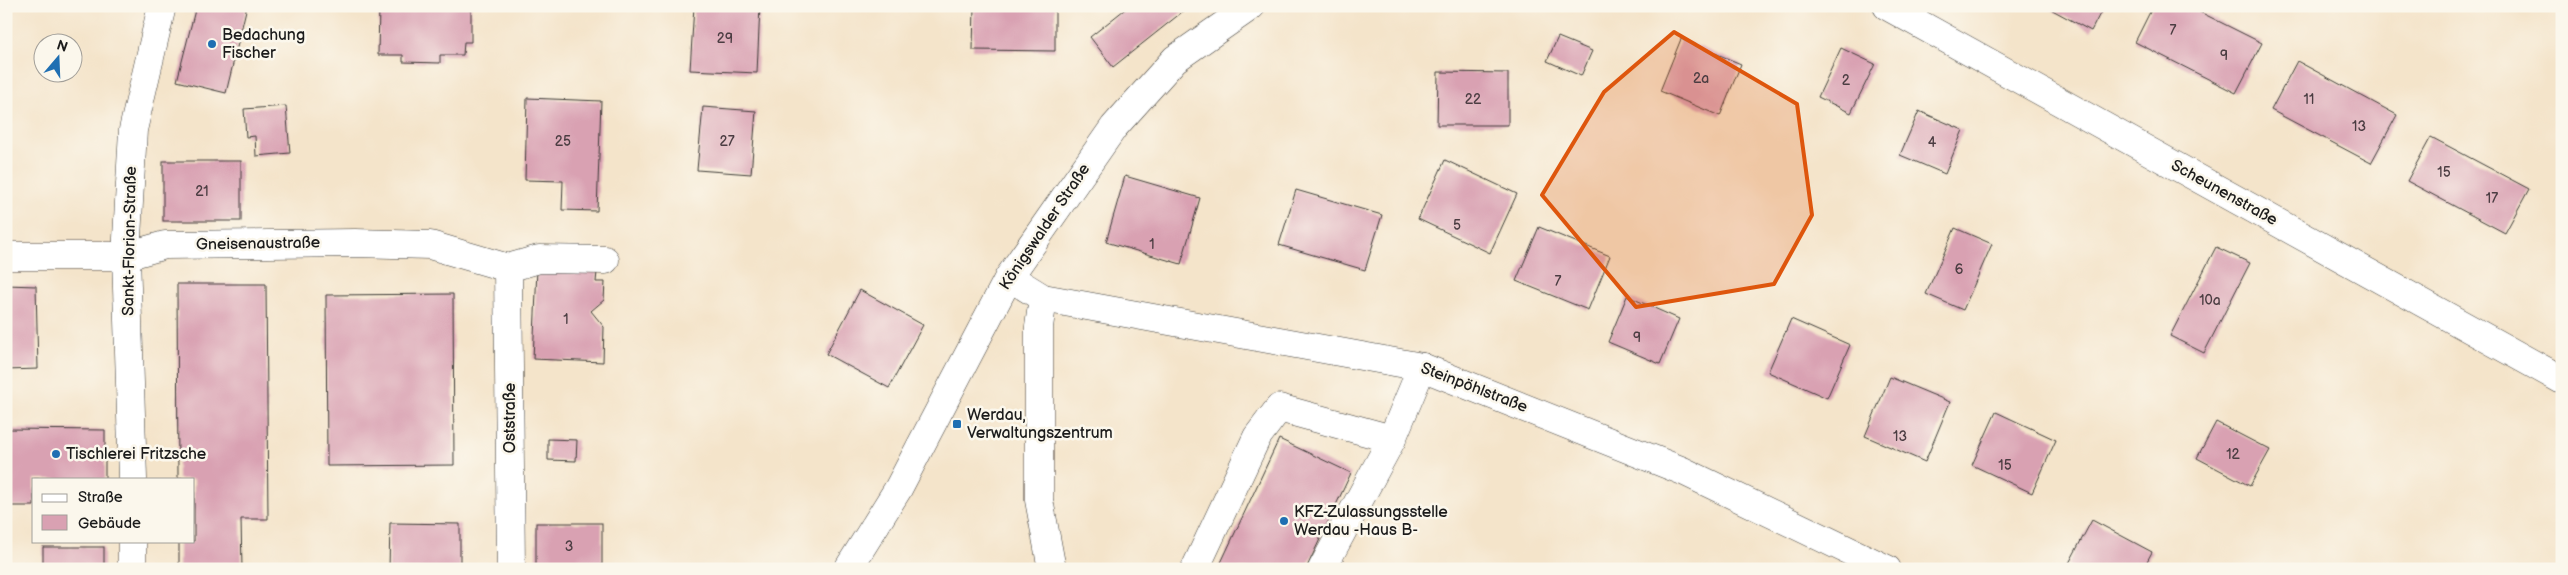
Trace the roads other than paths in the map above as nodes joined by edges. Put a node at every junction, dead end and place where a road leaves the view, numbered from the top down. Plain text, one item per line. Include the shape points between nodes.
1 (162, 6) edge
2 (1251, 6) edge
3 (1887, 6) edge
4 (6, 256) edge
5 (126, 256) junction
6 (605, 260) dead end
7 (508, 268) junction
8 (1008, 277) junction
9 (1043, 298) junction
10 (1422, 367) junction
11 (2562, 380) edge
12 (1392, 439) junction
13 (132, 478) edge
14 (132, 542) edge
15 (132, 569) edge
16 (511, 569) edge
17 (848, 569) edge
18 (1052, 569) edge
19 (1194, 569) edge
20 (1322, 569) edge
21 (1887, 569) edge

1 - 5 street, Sankt-Florian-Straße via 132,130
2 - 8 street, Königswalder Straße via 1175,59 1114,127
3 - 11 street, Scheunenstraße
4 - 5 street, Gneisenaustraße
5 - 7 street, Gneisenaustraße via 165,245 364,243 430,246
5 - 13 street, Sankt-Florian-Straße
6 - 7 street via 539,259
7 - 16 street, Oststraße
8 - 9 street, Steinpöhlstraße
8 - 17 street, Königswalder Straße via 898,489
9 - 10 street, Steinpöhlstraße
9 - 18 street via 1039,327 1039,500
10 - 12 street
10 - 21 street, Steinpöhlstraße via 1683,471
12 - 19 street via 1279,408 1257,437
12 - 20 street
14 - 15 street

